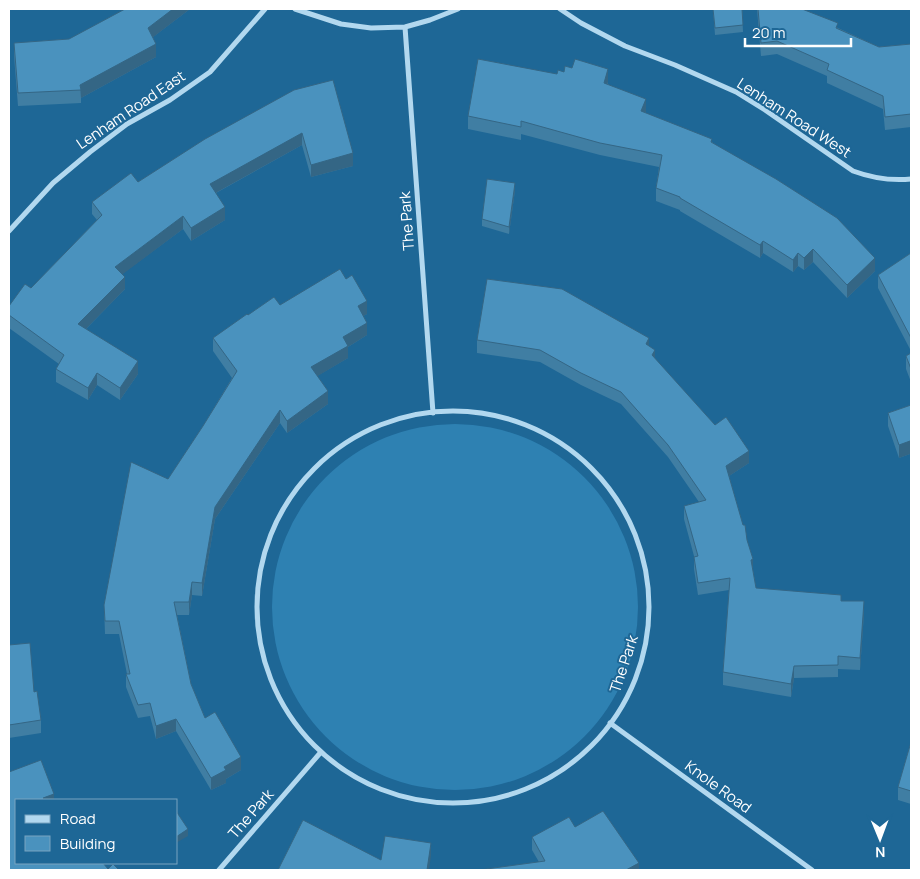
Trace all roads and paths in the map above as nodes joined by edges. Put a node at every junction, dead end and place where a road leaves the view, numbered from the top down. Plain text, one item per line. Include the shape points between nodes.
1 (266, 9) edge
2 (295, 9) edge
3 (458, 9) edge
4 (560, 9) edge
5 (405, 27) junction
6 (911, 179) edge
7 (9, 231) edge
8 (433, 413) junction
9 (610, 724) junction
10 (321, 752) junction
11 (219, 870) edge
12 (812, 870) edge

1 - 7 street, Lenham Road East via 210,72 127,124 90,152 53,183
2 - 5 street via 341,24 371,28
3 - 5 street
4 - 6 street, Lenham Road West via 625,46 675,64 736,92 853,172 895,180
5 - 8 street, The Park
8 - 9 street, The Park via 458,412 508,419 554,439 593,471 623,510 642,557 649,606 643,656 635,680
8 - 10 street, The Park via 410,416 365,432 325,459 293,494 266,548 258,580 257,604 258,628 268,674 286,709 310,743
9 - 10 street, The Park via 575,761 546,780 512,794 481,801 444,803 395,794 363,781
9 - 12 street, Knole Road
10 - 11 street, The Park

